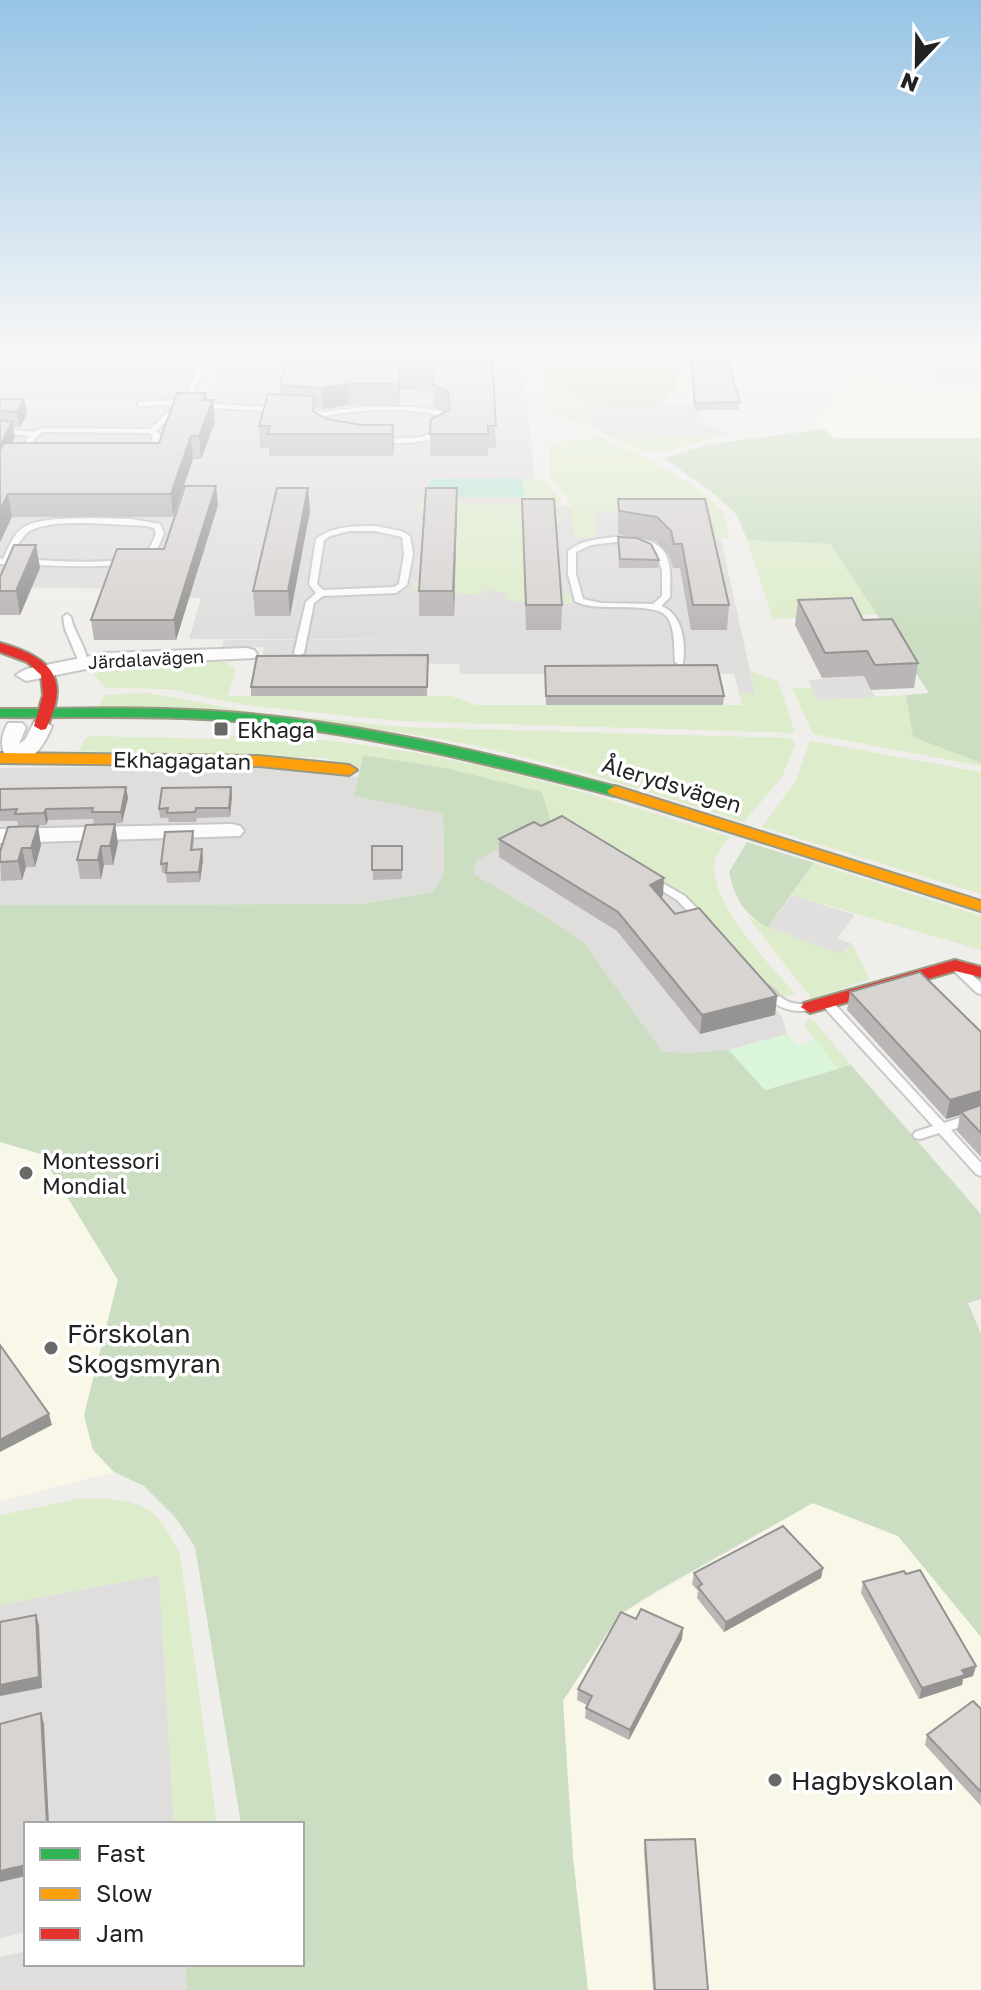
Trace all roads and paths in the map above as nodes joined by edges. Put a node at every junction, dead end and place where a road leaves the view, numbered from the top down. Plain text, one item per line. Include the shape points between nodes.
1 (26, 447) edge
2 (154, 447) edge
3 (33, 459) edge
4 (137, 460) edge
5 (3, 561) edge
6 (321, 593) junction
7 (656, 606) junction
8 (67, 617) dead end
9 (0, 647) edge
10 (299, 653) edge
11 (247, 654) dead end
12 (0, 656) edge
13 (84, 662) junction
14 (680, 662) edge
15 (16, 700) edge
16 (43, 720) junction
17 (8, 758) edge
18 (349, 770) dead end
19 (232, 831) dead end
20 (0, 836) edge
21 (644, 875) edge
22 (981, 906) edge
23 (710, 927) edge
24 (955, 965) junction
25 (981, 972) edge
26 (759, 982) edge
27 (981, 990) edge
28 (818, 1005) junction
29 (981, 1115) edge
30 (941, 1128) junction
31 (920, 1135) dead end
32 (981, 1171) edge

1 - 3 lane via 23,451
2 - 4 lane
5 - 5 lane via 138,561 150,556 160,534 157,526 139,522 37,524 21,533
6 - 6 lane via 396,590 403,585 407,568 406,536 388,530 325,533 313,578
6 - 10 lane via 310,602
7 - 7 lane via 667,588 657,548 604,540 572,551 575,592 583,603
7 - 14 lane via 671,615
8 - 13 lane
9 - 15 main road via 32,660
11 - 13 street, Järdalavägen
12 - 15 main road via 16,664
13 - 15 street, Järdalavägen
15 - 16 main road, Ålerydsvägen
15 - 16 main road via 52,686
15 - 17 street
16 - 17 street via 35,743
16 - 22 main road, Ålerydsvägen via 343,733 434,747 548,772
17 - 18 main road, Ekhagagatan via 259,761
19 - 20 street
21 - 23 lane via 681,898
24 - 25 main road
24 - 27 lane
24 - 28 main road
26 - 28 lane via 789,1008
28 - 30 lane
29 - 30 lane
30 - 31 lane
30 - 32 lane

